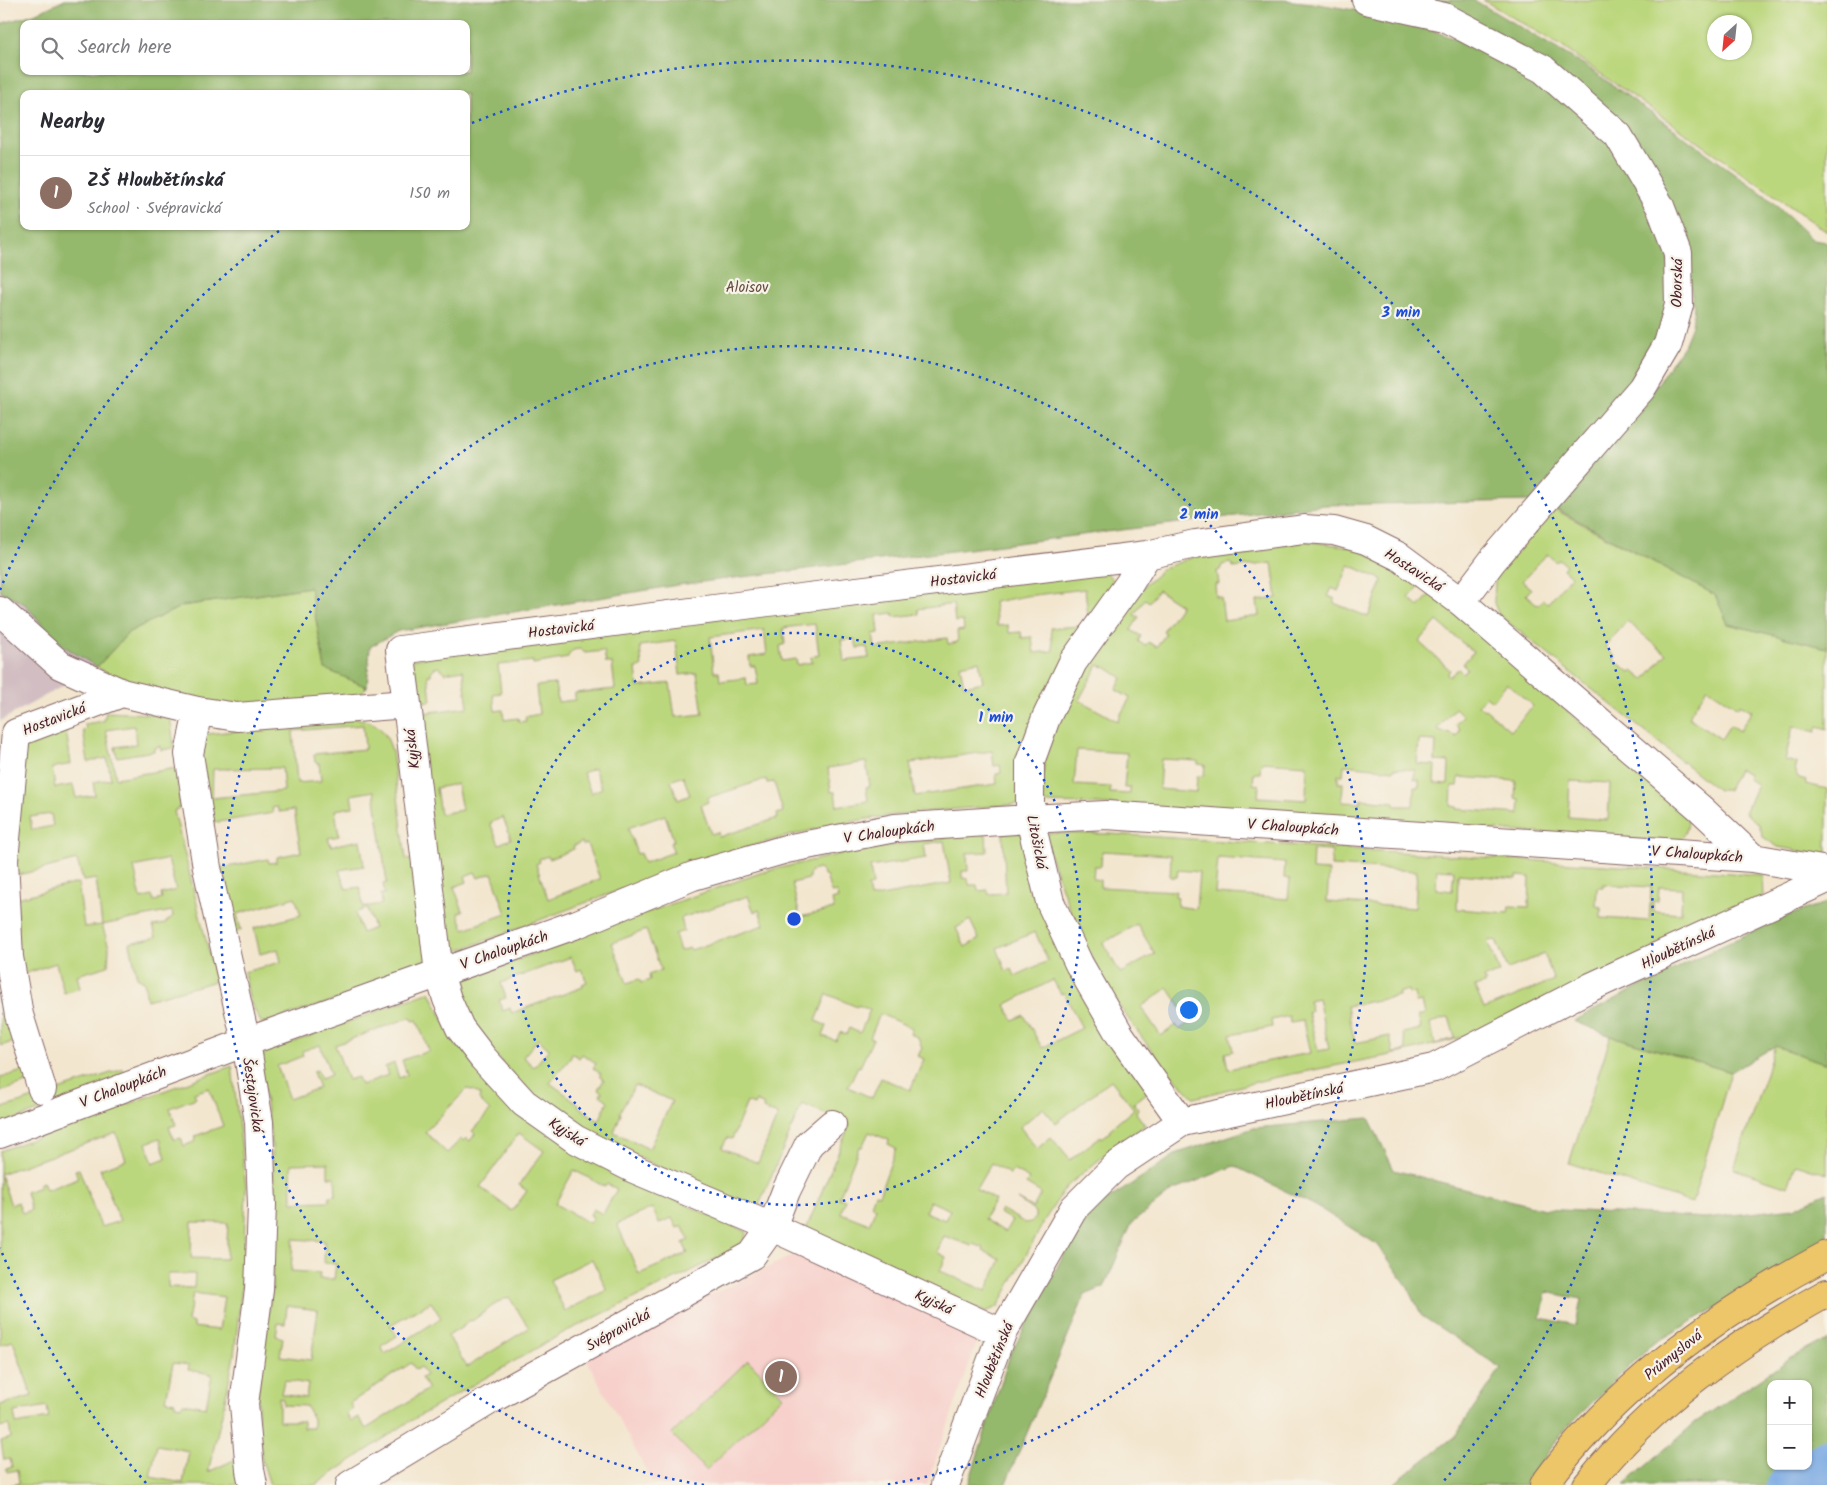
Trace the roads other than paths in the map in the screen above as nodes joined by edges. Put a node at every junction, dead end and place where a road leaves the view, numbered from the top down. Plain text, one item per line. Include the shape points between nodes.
1 (1366, 0) edge
2 (1147, 555) junction
3 (1461, 602) junction
4 (0, 611) edge
5 (122, 693) junction
6 (407, 704) junction
7 (198, 711) junction
8 (1030, 819) junction
9 (1753, 858) junction
10 (1827, 871) edge
11 (1827, 879) edge
12 (439, 973) junction
13 (246, 1042) junction
14 (42, 1089) dead end
15 (1182, 1122) junction
16 (832, 1124) dead end
17 (0, 1134) edge
18 (772, 1227) junction
19 (1827, 1255) edge
20 (1827, 1294) edge
21 (1002, 1333) junction
22 (253, 1485) edge
23 (350, 1485) edge
24 (945, 1485) edge
25 (1544, 1485) edge
26 (1587, 1485) edge

1 - 3 street, Oborská via 1444,17 1542,69 1618,135 1660,206 1678,253 1679,305 1668,344 1642,388 1493,560
2 - 3 street, Hostavická via 1195,544 1279,532 1304,529 1334,531 1366,540 1400,557
2 - 6 street, Hostavická via 400,650
2 - 8 street, Litošická via 1073,662 1046,718 1030,762
3 - 9 street, Hostavická via 1701,809
4 - 5 street, Hostavická via 60,665
5 - 7 street, Hostavická
5 - 14 street, Hostavická via 16,733 4,860 9,957 19,1015
6 - 7 street, Hostavická via 237,717
6 - 12 street, Kyjská
7 - 13 street, Šestajovická via 189,754 207,868
8 - 9 street, V Chaloupkách via 1106,815
8 - 12 street, V Chaloupkách via 895,828 786,849 693,876 577,924
8 - 15 street, Litošická via 1050,902 1079,964 1120,1035
9 - 10 street, V Chaloupkách
11 - 15 street, Hloubětínská via 1591,988 1434,1068
12 - 13 street, V Chaloupkách
12 - 18 street, Kyjská via 460,1028 524,1102 575,1139 634,1169
13 - 17 street, V Chaloupkách
13 - 22 street, Šestajovická via 259,1122 262,1205 259,1290 244,1404
15 - 21 street, Hloubětínská via 1116,1166 1074,1208
16 - 18 street, Svépravická via 808,1144
18 - 21 street, Kyjská
18 - 23 street, Svépravická via 752,1255 497,1396
19 - 25 main road, Průmyslová via 1708,1326 1658,1364 1606,1412
20 - 26 main road via 1760,1333 1686,1386 1638,1428
21 - 24 street, Hloubětínská

